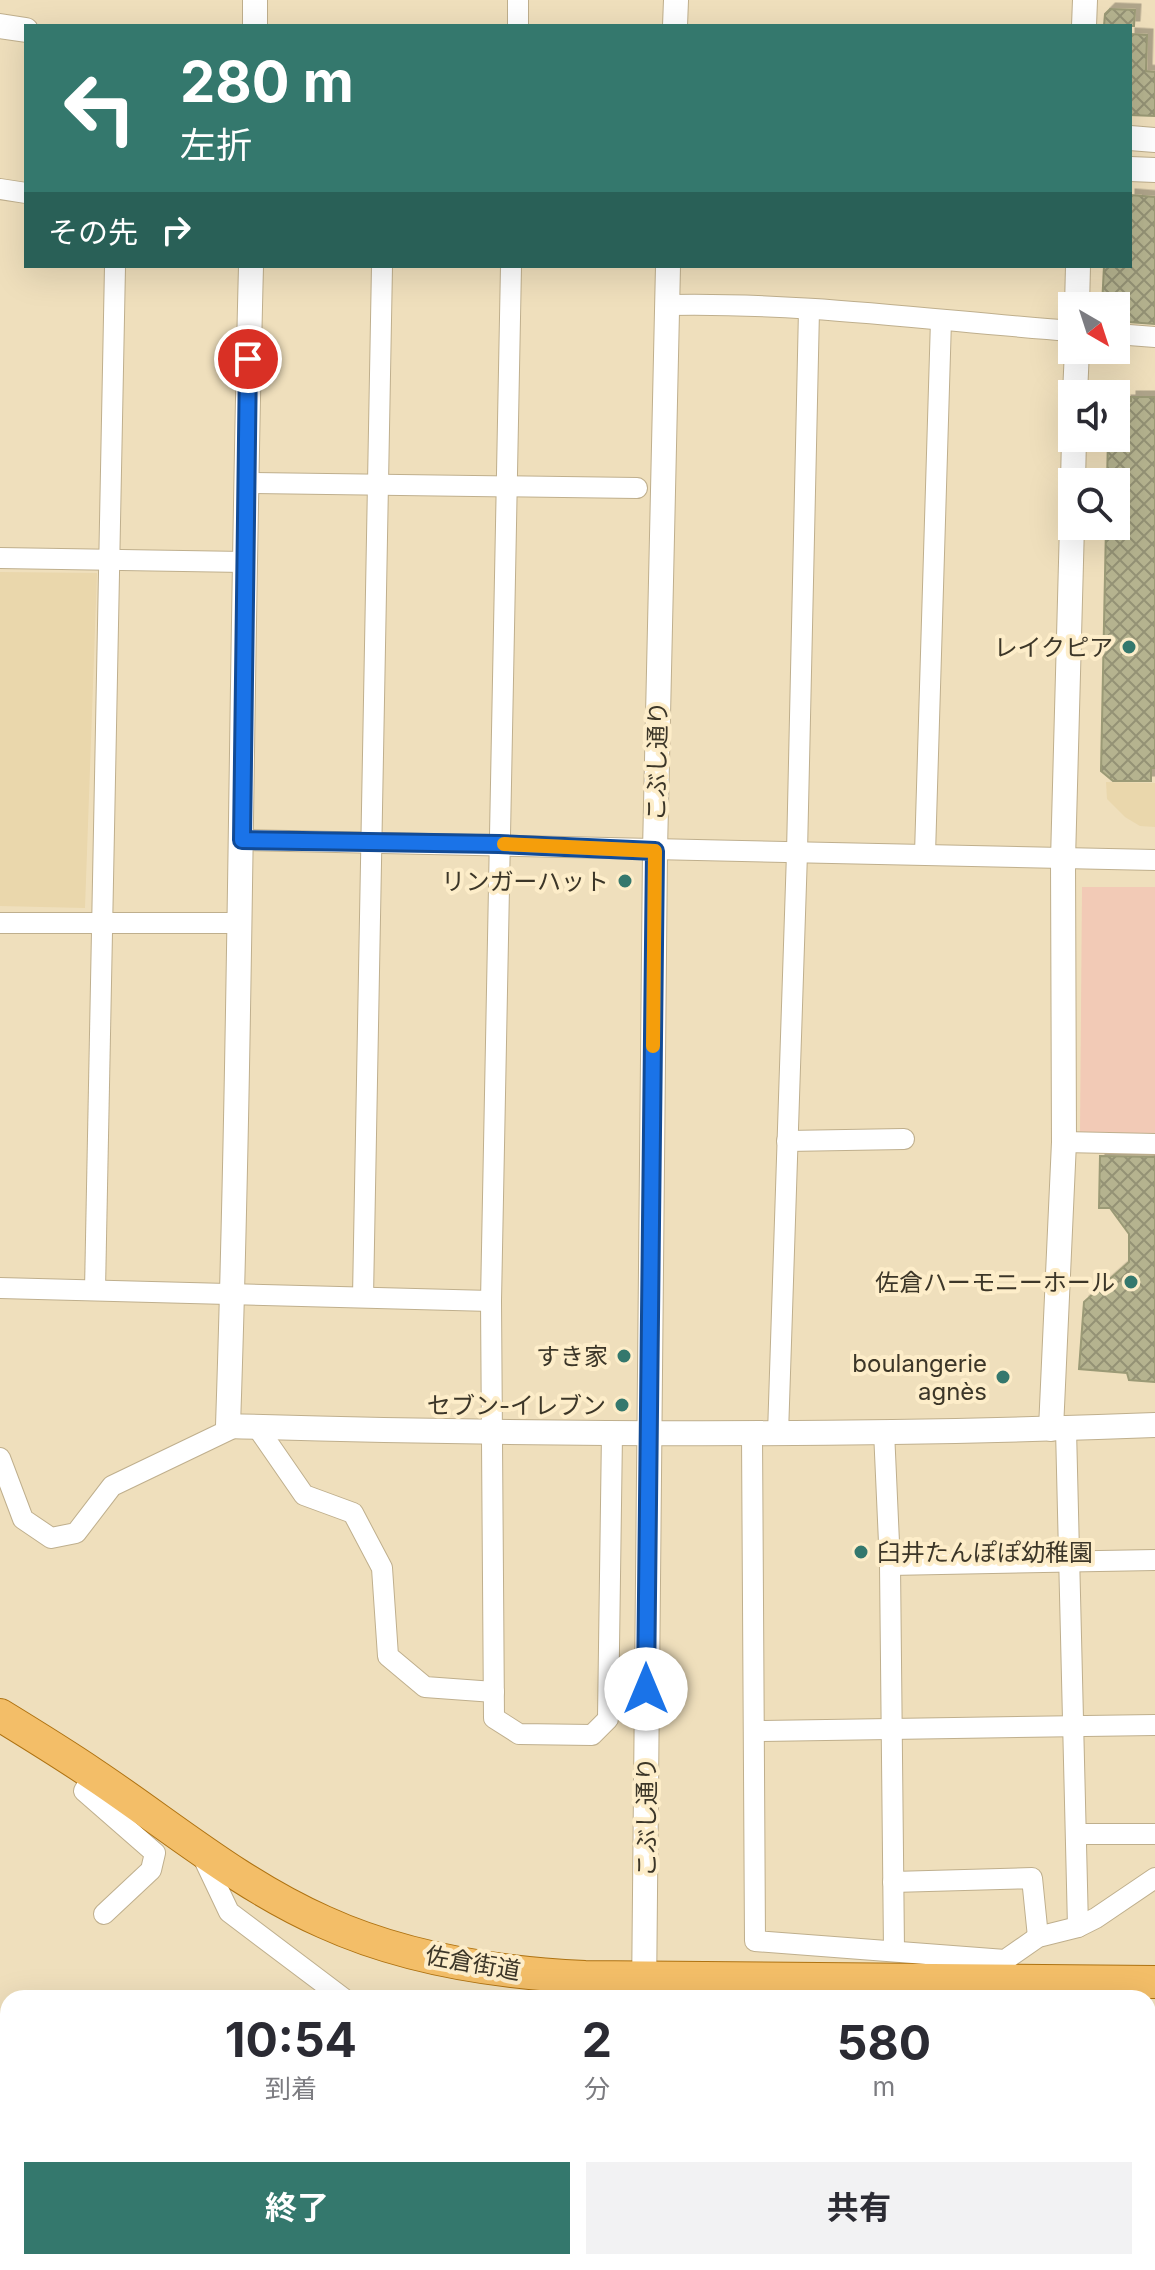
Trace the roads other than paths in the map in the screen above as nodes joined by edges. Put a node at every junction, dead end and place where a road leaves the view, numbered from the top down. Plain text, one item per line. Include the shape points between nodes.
1 (255, 0) edge
2 (518, 0) edge
3 (676, 0) edge
4 (1085, 0) edge
5 (255, 24) edge
6 (518, 24) edge
7 (675, 24) edge
8 (1084, 24) edge
9 (0, 26) edge
10 (24, 30) edge
11 (1132, 138) edge
12 (1155, 140) edge
13 (1132, 169) edge
14 (1155, 170) edge
15 (0, 189) edge
16 (24, 193) edge
17 (115, 268) edge
18 (251, 268) edge
19 (382, 268) edge
20 (511, 268) edge
21 (668, 268) edge
22 (1078, 268) edge
23 (1077, 292) edge
24 (666, 305) junction
25 (809, 310) junction
26 (941, 320) junction
27 (1058, 330) edge
28 (1130, 335) edge
29 (1155, 337) edge
30 (245, 483) junction
31 (378, 483) junction
32 (507, 486) junction
33 (637, 488) dead end
34 (1072, 540) edge
35 (0, 558) edge
36 (109, 561) junction
37 (244, 562) junction
38 (242, 840) junction
39 (370, 843) junction
40 (499, 844) junction
41 (655, 851) junction
42 (797, 853) junction
43 (925, 854) junction
44 (1063, 860) junction
45 (1155, 860) edge
46 (0, 923) edge
47 (239, 923) junction
48 (101, 924) junction
49 (904, 1139) dead end
50 (787, 1141) junction
51 (1064, 1142) junction
52 (1155, 1144) edge
53 (0, 1288) edge
54 (95, 1290) junction
55 (232, 1293) junction
56 (363, 1297) junction
57 (491, 1301) junction
58 (1155, 1425) edge
59 (246, 1427) junction
60 (1059, 1429) junction
61 (884, 1431) junction
62 (490, 1432) junction
63 (612, 1433) junction
64 (648, 1433) junction
65 (752, 1434) junction
66 (778, 1434) junction
67 (0, 1458) edge
68 (1155, 1560) edge
69 (1071, 1562) junction
70 (890, 1565) junction
71 (494, 1692) junction
72 (0, 1715) edge
73 (1155, 1725) edge
74 (1075, 1726) junction
75 (754, 1731) junction
76 (891, 1731) junction
77 (94, 1774) junction
78 (1078, 1834) junction
79 (1155, 1834) edge
80 (197, 1846) junction
81 (1155, 1878) edge
82 (893, 1882) junction
83 (104, 1914) dead end
84 (1078, 1927) junction
85 (1038, 1937) junction
86 (894, 1950) junction
87 (1155, 1982) edge
88 (645, 1987) edge
89 (328, 1990) edge

1 - 5 street
2 - 6 street
3 - 7 street
4 - 8 street
9 - 10 street
11 - 12 street
13 - 14 street
15 - 16 street
17 - 36 street
18 - 30 street
19 - 31 street
20 - 32 street
21 - 24 street, こぶし通り
22 - 23 street
24 - 25 street
24 - 41 street, こぶし通り
25 - 26 street
25 - 42 street
26 - 27 street
26 - 43 street
28 - 29 street
30 - 31 street
30 - 37 street
31 - 32 street
31 - 39 street
32 - 33 street
32 - 40 street
34 - 44 street
35 - 36 street
36 - 37 street
36 - 48 street
37 - 38 street
38 - 39 street
38 - 47 street
39 - 40 street
39 - 56 street
40 - 41 street
40 - 57 street
41 - 42 street
41 - 64 street, こぶし通り
42 - 43 street
42 - 50 street
43 - 44 street
44 - 45 street
44 - 51 street
46 - 48 street
47 - 48 street
47 - 55 street
48 - 54 street
49 - 50 street
50 - 66 street
51 - 52 street
51 - 60 street
53 - 54 street
54 - 55 street
55 - 56 street
55 - 59 street via 228,1426
56 - 57 street
57 - 62 street
58 - 60 street
59 - 62 street
59 - 67 street via 112,1486 76,1533 51,1538 23,1519
59 - 71 street via 304,1495 353,1513 382,1568 388,1656 425,1687
60 - 61 street
60 - 69 street
61 - 66 street
61 - 70 street
62 - 63 street
62 - 71 street
63 - 64 street
63 - 71 street via 608,1719 592,1735 519,1734 494,1718
64 - 65 street
64 - 88 street, こぶし通り
65 - 66 street
65 - 75 street
68 - 69 street
69 - 70 street
69 - 74 street
70 - 76 street
72 - 77 main road, 佐倉街道
73 - 74 street
74 - 76 street
74 - 78 street
75 - 76 street
75 - 86 street via 755,1941
76 - 82 street
77 - 80 main road, 佐倉街道
77 - 83 street via 84,1791 155,1853 151,1870
78 - 79 street
78 - 84 street
80 - 88 main road, 佐倉街道 via 323,1922 392,1947 483,1968
80 - 89 street via 229,1912
81 - 84 street
82 - 85 street via 1032,1878
82 - 86 street
84 - 85 street
85 - 86 street via 1005,1960
87 - 88 main road, 佐倉街道

